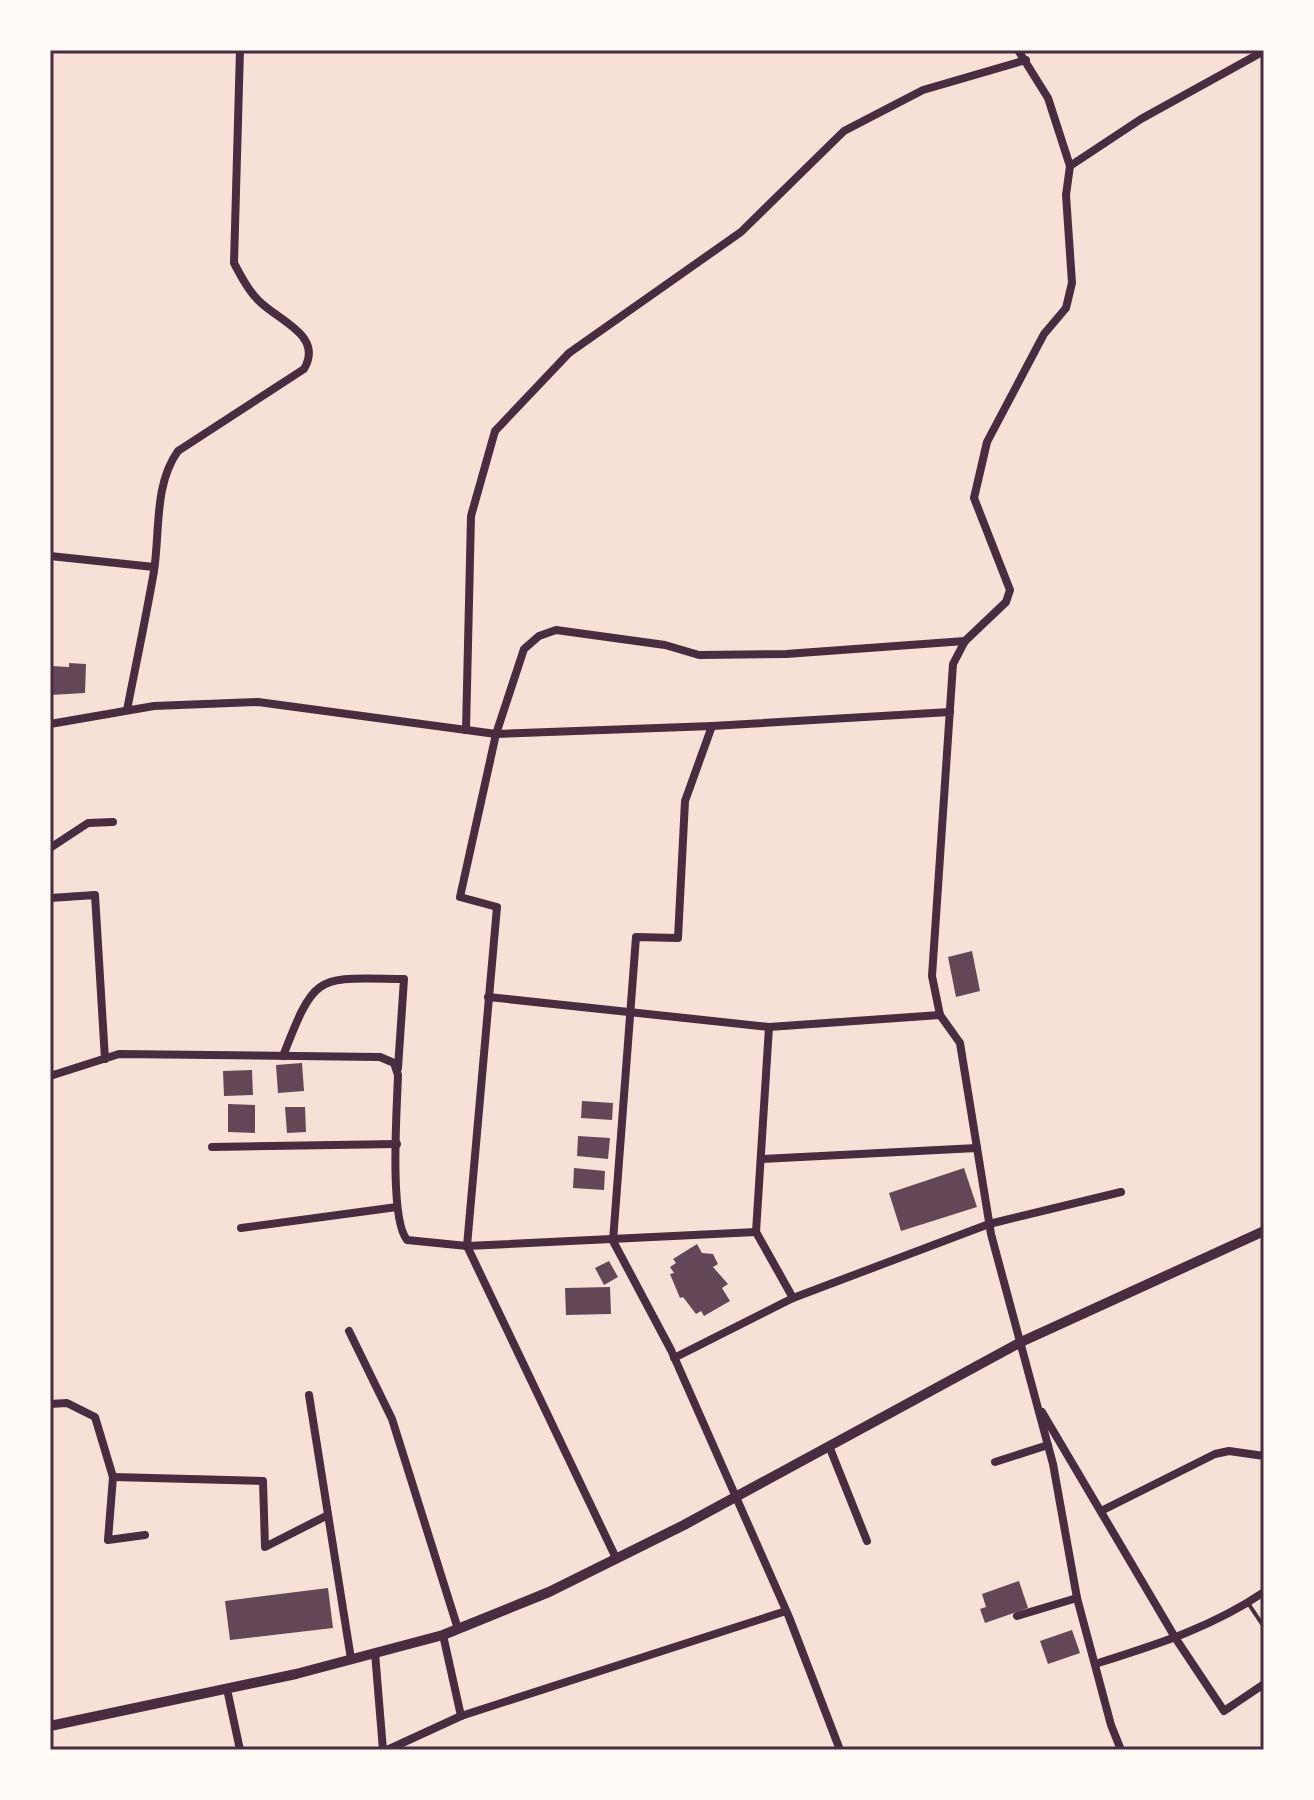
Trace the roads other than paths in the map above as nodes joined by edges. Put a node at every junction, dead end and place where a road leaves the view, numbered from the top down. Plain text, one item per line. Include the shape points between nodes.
1 (240, 50) edge
2 (1018, 50) edge
3 (1264, 51) edge
4 (1026, 60) junction
5 (1070, 166) junction
6 (50, 556) edge
7 (154, 567) junction
8 (965, 641) junction
9 (127, 710) junction
10 (950, 712) junction
11 (50, 724) edge
12 (712, 726) junction
13 (466, 730) junction
14 (496, 734) junction
15 (113, 822) dead end
16 (50, 848) edge
17 (50, 898) edge
18 (488, 997) junction
19 (630, 1014) junction
20 (940, 1015) junction
21 (769, 1027) junction
22 (283, 1056) junction
23 (105, 1059) junction
24 (398, 1075) junction
25 (50, 1076) edge
26 (397, 1144) junction
27 (212, 1147) dead end
28 (977, 1148) junction
29 (761, 1159) junction
30 (1121, 1192) dead end
31 (397, 1207) junction
32 (989, 1224) junction
33 (241, 1228) dead end
34 (1264, 1231) edge
35 (756, 1232) junction
36 (613, 1241) junction
37 (467, 1246) junction
38 (793, 1298) junction
39 (349, 1331) dead end
40 (1021, 1342) junction
41 (674, 1358) junction
42 (309, 1395) dead end
43 (50, 1404) edge
44 (1037, 1404) junction
45 (1048, 1445) junction
46 (829, 1446) junction
47 (1264, 1456) edge
48 (995, 1462) dead end
49 (113, 1477) junction
50 (733, 1498) junction
51 (1101, 1511) junction
52 (326, 1516) junction
53 (145, 1535) dead end
54 (867, 1541) dead end
55 (616, 1558) junction
56 (1264, 1592) edge
57 (1077, 1598) junction
58 (1248, 1603) junction
59 (786, 1611) junction
60 (1017, 1616) dead end
61 (1264, 1627) edge
62 (458, 1629) junction
63 (443, 1635) junction
64 (1176, 1639) junction
65 (375, 1653) junction
66 (351, 1659) junction
67 (1095, 1664) junction
68 (1264, 1684) edge
69 (227, 1689) junction
70 (461, 1716) junction
71 (50, 1726) edge
72 (240, 1750) edge
73 (385, 1750) edge
74 (840, 1750) edge
75 (1121, 1750) edge

1 - 7 street via 234,263 247,288 302,334 311,350 304,369 178,451 163,483
2 - 4 street
3 - 5 street via 1141,119
4 - 5 street via 1048,98
4 - 13 street via 923,90 844,131 741,232 569,353 495,431 471,516
5 - 8 street via 1066,195 1072,283 1066,308 1044,334 987,442 974,498 1010,590 1006,602
6 - 7 street
7 - 9 street
8 - 10 street via 953,664
8 - 14 street via 699,655 556,630 524,649
9 - 11 street
9 - 13 street via 258,702
10 - 12 street
10 - 20 street via 932,976
12 - 14 street
12 - 19 street via 685,801 678,938 636,937
13 - 14 street
14 - 18 street via 460,897 497,907
15 - 16 street via 88,823
17 - 23 street via 95,895
18 - 19 street
18 - 37 street
19 - 21 street
19 - 36 street
20 - 21 street
20 - 28 street via 960,1043
21 - 29 street
22 - 23 street via 156,1053
22 - 24 street via 380,1057 394,1063
22 - 24 street via 312,991 326,981 404,979
23 - 25 street
24 - 26 street
26 - 27 street
26 - 31 street
28 - 29 street
28 - 32 street
29 - 35 street
30 - 32 street
31 - 33 street
31 - 37 street via 400,1232 407,1240
32 - 38 street
32 - 40 street
34 - 40 street
35 - 36 street
35 - 38 street
36 - 37 street
36 - 41 street
37 - 55 street
38 - 41 street
39 - 62 street via 392,1419
40 - 44 street
40 - 46 street
41 - 50 street
42 - 52 street
43 - 49 street via 67,1403 95,1417
44 - 45 street
44 - 51 street
45 - 48 street
45 - 57 street
46 - 50 street
46 - 54 street
47 - 51 street via 1215,1454
49 - 52 street via 263,1481 265,1547
49 - 53 street via 108,1540
50 - 55 street
50 - 59 street
51 - 64 street
52 - 66 street
55 - 62 street
56 - 58 street
57 - 60 street
57 - 67 street
58 - 61 lane
58 - 64 street
59 - 70 street
59 - 74 street
62 - 63 street
63 - 65 street
63 - 70 street
64 - 67 street
64 - 68 street via 1224,1711
65 - 66 street
65 - 73 street
66 - 69 street
67 - 75 street
69 - 71 street
69 - 72 street
70 - 73 street

